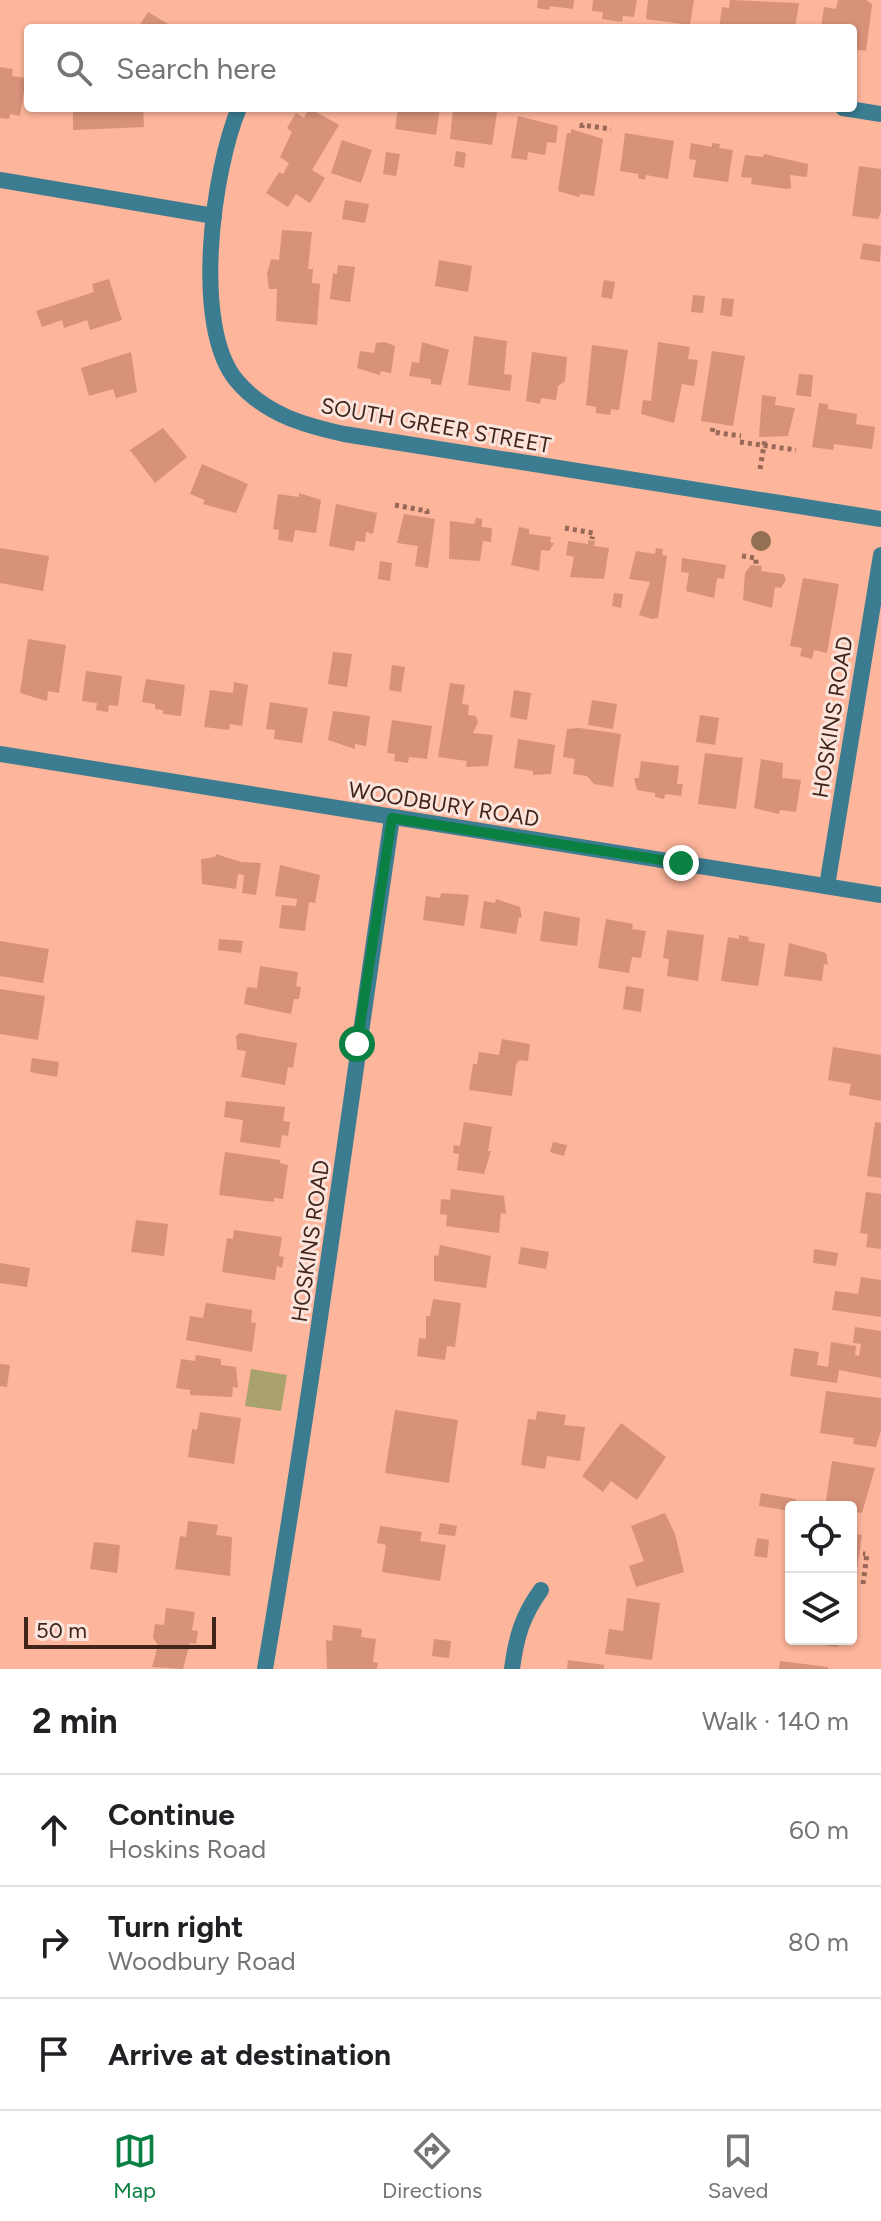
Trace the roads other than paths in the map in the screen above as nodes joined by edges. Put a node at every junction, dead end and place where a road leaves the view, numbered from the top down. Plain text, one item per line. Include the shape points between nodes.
1 (857, 110) edge
2 (237, 112) edge
3 (881, 114) edge
4 (0, 180) edge
5 (214, 216) junction
6 (881, 519) edge
7 (881, 555) edge
8 (0, 754) edge
9 (392, 818) junction
10 (827, 886) junction
11 (881, 895) edge
12 (541, 1590) dead end
13 (265, 1669) edge
14 (512, 1669) edge

1 - 3 street
2 - 5 street, SOUTH GREER STREET
4 - 5 street
5 - 6 street, SOUTH GREER STREET via 212,310 224,363 254,399 287,418 344,434
7 - 10 street, HOSKINS ROAD
8 - 9 street, WOODBURY ROAD
9 - 10 street, WOODBURY ROAD
9 - 13 street, HOSKINS ROAD via 323,1315
10 - 11 street, WOODBURY ROAD
12 - 14 street via 517,1634

